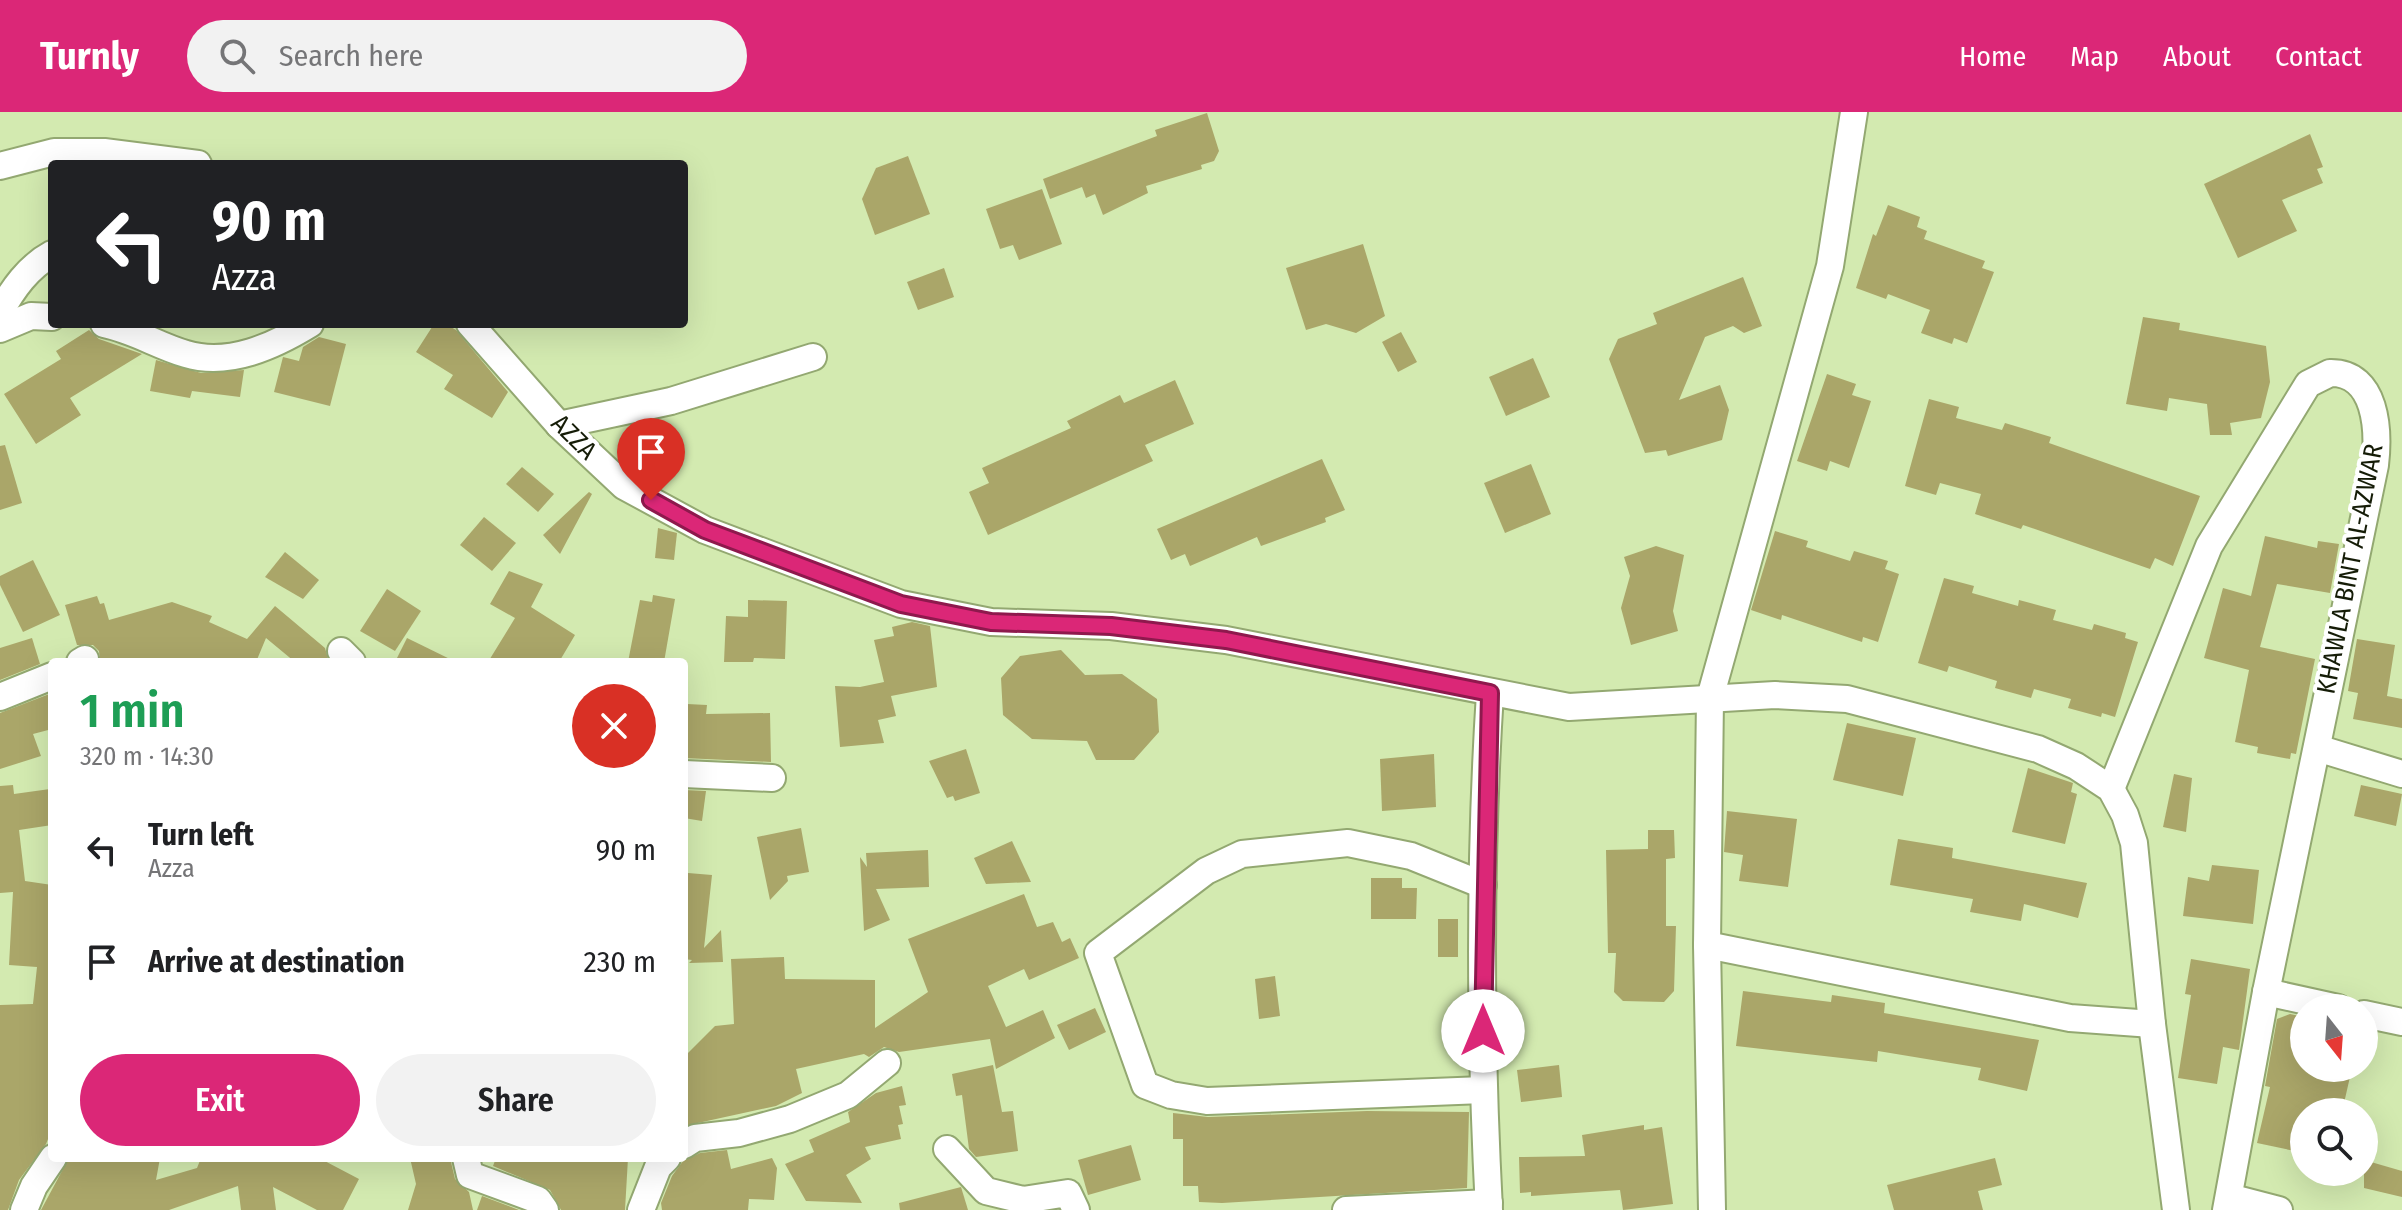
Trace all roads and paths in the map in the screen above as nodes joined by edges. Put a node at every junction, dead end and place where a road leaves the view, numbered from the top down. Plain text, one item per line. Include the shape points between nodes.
1 (1854, 112) edge
2 (167, 160) edge
3 (0, 166) edge
4 (48, 256) edge
5 (0, 312) edge
6 (48, 317) edge
7 (123, 328) edge
8 (302, 328) edge
9 (474, 328) edge
10 (0, 329) edge
11 (813, 357) dead end
12 (559, 425) junction
13 (48, 678) edge
14 (1490, 693) junction
15 (0, 697) edge
16 (1710, 698) junction
17 (2317, 748) junction
18 (688, 774) edge
19 (2402, 774) edge
20 (772, 778) dead end
21 (2111, 789) junction
22 (1483, 885) junction
23 (1707, 945) junction
24 (2266, 992) junction
25 (2290, 997) edge
26 (2378, 1017) edge
27 (2402, 1022) edge
28 (2152, 1024) junction
29 (887, 1063) dead end
30 (1483, 1090) junction
31 (688, 1142) edge
32 (947, 1149) dead end
33 (50, 1162) edge
34 (467, 1162) edge
35 (663, 1162) edge
36 (2228, 1203) edge
37 (1489, 1206) edge
38 (24, 1210) edge
39 (545, 1210) edge
40 (641, 1210) edge
41 (1076, 1210) edge
42 (1346, 1210) edge
43 (1712, 1210) edge
44 (2176, 1210) edge
45 (2279, 1210) edge

1 - 16 street via 1830,266
2 - 3 street via 54,152
4 - 5 street via 14,287
6 - 10 street via 31,316
7 - 8 street via 188,355 239,358
9 - 12 street, AZZA
11 - 12 street via 671,401
12 - 14 street, AZZA via 624,486 705,530 901,604 991,622 1111,626 1226,640
13 - 15 street
14 - 16 street, AZZA via 1569,707
14 - 22 street
16 - 21 street, AZZA via 1847,699 2038,749
16 - 23 street
17 - 19 street
17 - 21 street, KHAWLA BINT AL-AZWAR via 2377,446 2366,393 2353,379 2336,373 2308,384 2209,546
17 - 24 street, KHAWLA BINT AL-AZWAR
18 - 20 street
21 - 28 street via 2134,843
22 - 30 street
22 - 30 street via 1411,856 1348,843 1242,854 1206,871 1098,953 1145,1085 1171,1095 1207,1101
23 - 28 street via 2070,1018
23 - 43 street
24 - 25 street
24 - 36 street, KHAWLA BINT AL-AZWAR
26 - 27 street
28 - 44 street
29 - 31 street via 848,1095 790,1119
30 - 37 street
32 - 41 street via 986,1191 1023,1200 1068,1193
33 - 38 street
34 - 39 street via 470,1175 538,1200
35 - 40 street
36 - 45 street
37 - 42 street

